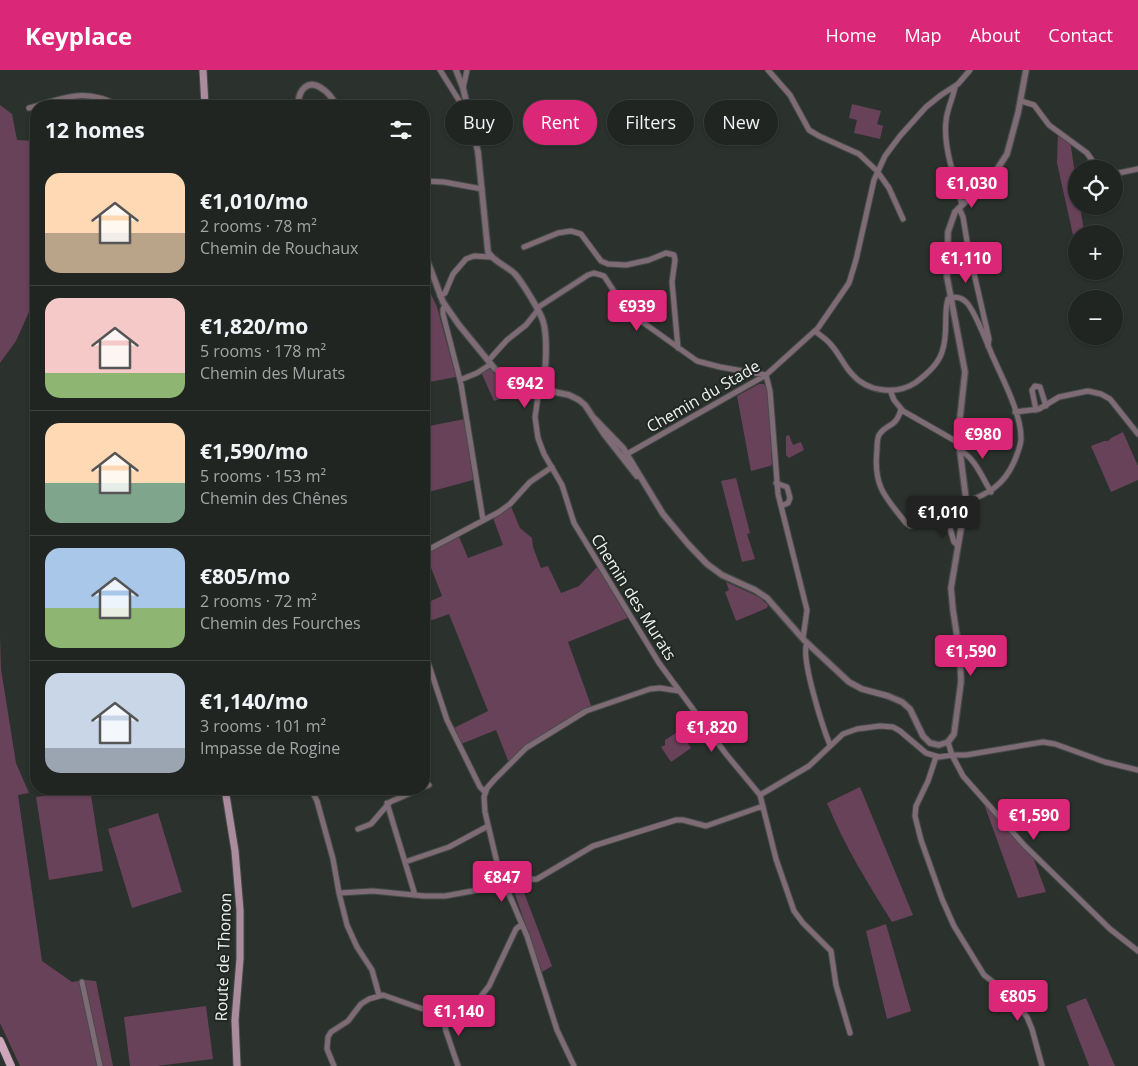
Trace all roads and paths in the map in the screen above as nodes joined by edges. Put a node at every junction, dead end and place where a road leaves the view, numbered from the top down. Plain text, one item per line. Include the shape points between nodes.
1 (203, 70) edge
2 (440, 70) edge
3 (456, 70) edge
4 (466, 70) edge
5 (768, 70) edge
6 (970, 70) edge
7 (1026, 70) edge
8 (955, 87) junction
9 (463, 88) junction
10 (204, 95) junction
11 (53, 100) edge
12 (106, 100) edge
13 (202, 100) edge
14 (204, 100) edge
15 (298, 100) edge
16 (332, 100) edge
17 (459, 100) edge
18 (466, 100) edge
19 (1021, 101) junction
20 (476, 145) edge
21 (1093, 160) edge
22 (1138, 169) edge
23 (877, 171) junction
24 (1123, 172) edge
25 (430, 181) edge
26 (482, 189) junction
27 (960, 206) junction
28 (903, 219) dead end
29 (524, 246) dead end
30 (491, 257) junction
31 (430, 268) edge
32 (440, 296) junction
33 (952, 297) junction
34 (445, 305) junction
35 (537, 309) junction
36 (815, 331) junction
37 (988, 346) junction
38 (678, 348) junction
39 (490, 363) junction
40 (766, 375) junction
41 (460, 380) junction
42 (541, 390) junction
43 (890, 390) junction
44 (1046, 406) junction
45 (900, 409) junction
46 (1036, 410) junction
47 (1016, 412) junction
48 (1138, 434) edge
49 (959, 443) junction
50 (960, 451) junction
51 (625, 455) junction
52 (552, 467) junction
53 (776, 483) junction
54 (991, 492) junction
55 (966, 504) junction
56 (781, 506) junction
57 (937, 516) junction
58 (482, 520) junction
59 (958, 546) junction
60 (430, 549) edge
61 (805, 641) junction
62 (430, 668) edge
63 (680, 691) junction
64 (948, 742) junction
65 (830, 745) junction
66 (952, 755) junction
67 (936, 757) junction
68 (1138, 770) edge
69 (486, 792) junction
70 (226, 795) edge
71 (314, 795) edge
72 (407, 795) edge
73 (760, 795) junction
74 (387, 804) junction
75 (763, 806) junction
76 (488, 826) junction
77 (358, 829) dead end
78 (405, 862) junction
79 (500, 874) junction
80 (338, 893) junction
81 (415, 895) junction
82 (522, 924) junction
83 (1138, 951) edge
84 (82, 982) dead end
85 (379, 995) junction
86 (442, 1012) junction
87 (850, 1033) dead end
88 (0, 1041) edge
89 (10, 1066) edge
90 (100, 1066) edge
91 (237, 1066) edge
92 (334, 1066) edge
93 (458, 1066) edge
94 (574, 1066) edge
95 (1042, 1066) edge

1 - 10 main road
2 - 17 street
3 - 9 street
4 - 9 street
5 - 23 street via 790,95 809,130 859,154
6 - 8 street
7 - 19 street
8 - 23 street, Chemin du Stade via 917,116 892,146
8 - 27 street via 946,126
9 - 18 street
10 - 13 street
10 - 14 main road
11 - 12 street via 86,95
15 - 16 street via 301,90 312,85 319,86
19 - 21 street via 1034,105 1049,124
19 - 27 street via 1004,160
20 - 26 street
22 - 24 street
23 - 28 street
23 - 36 street, Chemin du Stade via 849,283
25 - 26 street
26 - 30 street
27 - 33 street via 948,232 947,270
27 - 37 street
29 - 38 street via 571,231 581,234 601,261 608,264 626,265 666,253 674,255 672,282
30 - 32 street via 466,259
30 - 35 street via 514,273
31 - 32 street
32 - 34 street
33 - 37 street via 967,303
33 - 43 street via 947,301 947,330 940,358 910,385
33 - 49 street via 964,372
34 - 39 street
34 - 41 street via 443,317
35 - 38 street via 588,275 598,274 607,278 627,311
35 - 39 street
35 - 42 street via 545,327
36 - 40 street, Chemin du Stade
36 - 43 street via 830,344 858,380
37 - 47 street
38 - 40 street via 703,363
39 - 41 street
39 - 42 street via 512,382
40 - 51 street, Chemin du Stade
40 - 53 street via 770,391
41 - 58 street
42 - 51 street via 576,398
42 - 52 street, Chemin des Murats via 535,409 536,428 542,450
43 - 45 street
44 - 46 street
44 - 46 street via 1040,388 1035,386 1032,390
44 - 48 street via 1059,397 1090,391 1104,395
45 - 49 street
45 - 57 street via 896,422 878,438 876,469 881,490 909,525
46 - 47 street
47 - 54 street via 1019,448 1007,475
49 - 50 street
50 - 54 street via 964,452
50 - 55 street
51 - 61 street via 631,470 670,523 703,560 722,575 768,598
52 - 58 street via 526,485 507,506
52 - 63 street, Chemin des Murats via 579,532 652,652
53 - 56 street
53 - 56 street via 787,487 790,498
54 - 55 street
55 - 57 street
55 - 59 street
56 - 61 street via 807,610
57 - 59 street via 949,525
58 - 60 street
59 - 64 street via 951,594 961,673 953,737
61 - 64 street via 853,685 902,702 910,709 930,743
61 - 65 street via 815,699
62 - 69 street via 447,720 478,783
63 - 69 street via 650,689 586,711 522,752
63 - 73 street, Chemin des Murats
64 - 66 street
65 - 67 street via 848,731 889,726
65 - 73 street via 809,766
66 - 67 street
66 - 68 street via 1048,742
66 - 83 street via 966,780 1030,852 1110,929
67 - 95 street via 916,806 920,840 954,926 984,975 1010,995 1027,1018
69 - 76 street via 484,802
70 - 91 main road, Route de Thonon via 236,852 240,910 235,1020
71 - 80 street via 333,859
72 - 74 street
73 - 75 street
74 - 77 street via 372,823
74 - 78 street
75 - 79 street via 710,825 676,820 607,841 537,879
75 - 87 street via 776,859 794,911 831,951 836,985
76 - 78 street via 444,849
76 - 79 street
78 - 81 street
79 - 81 street via 470,893 440,897
79 - 82 street
80 - 81 street via 373,891
80 - 85 street via 349,929 372,970
82 - 86 street via 482,997
82 - 94 street via 558,1030
84 - 90 street
85 - 86 street
85 - 92 street via 361,1004 348,1021 331,1032 327,1048
86 - 93 street
88 - 89 main road

